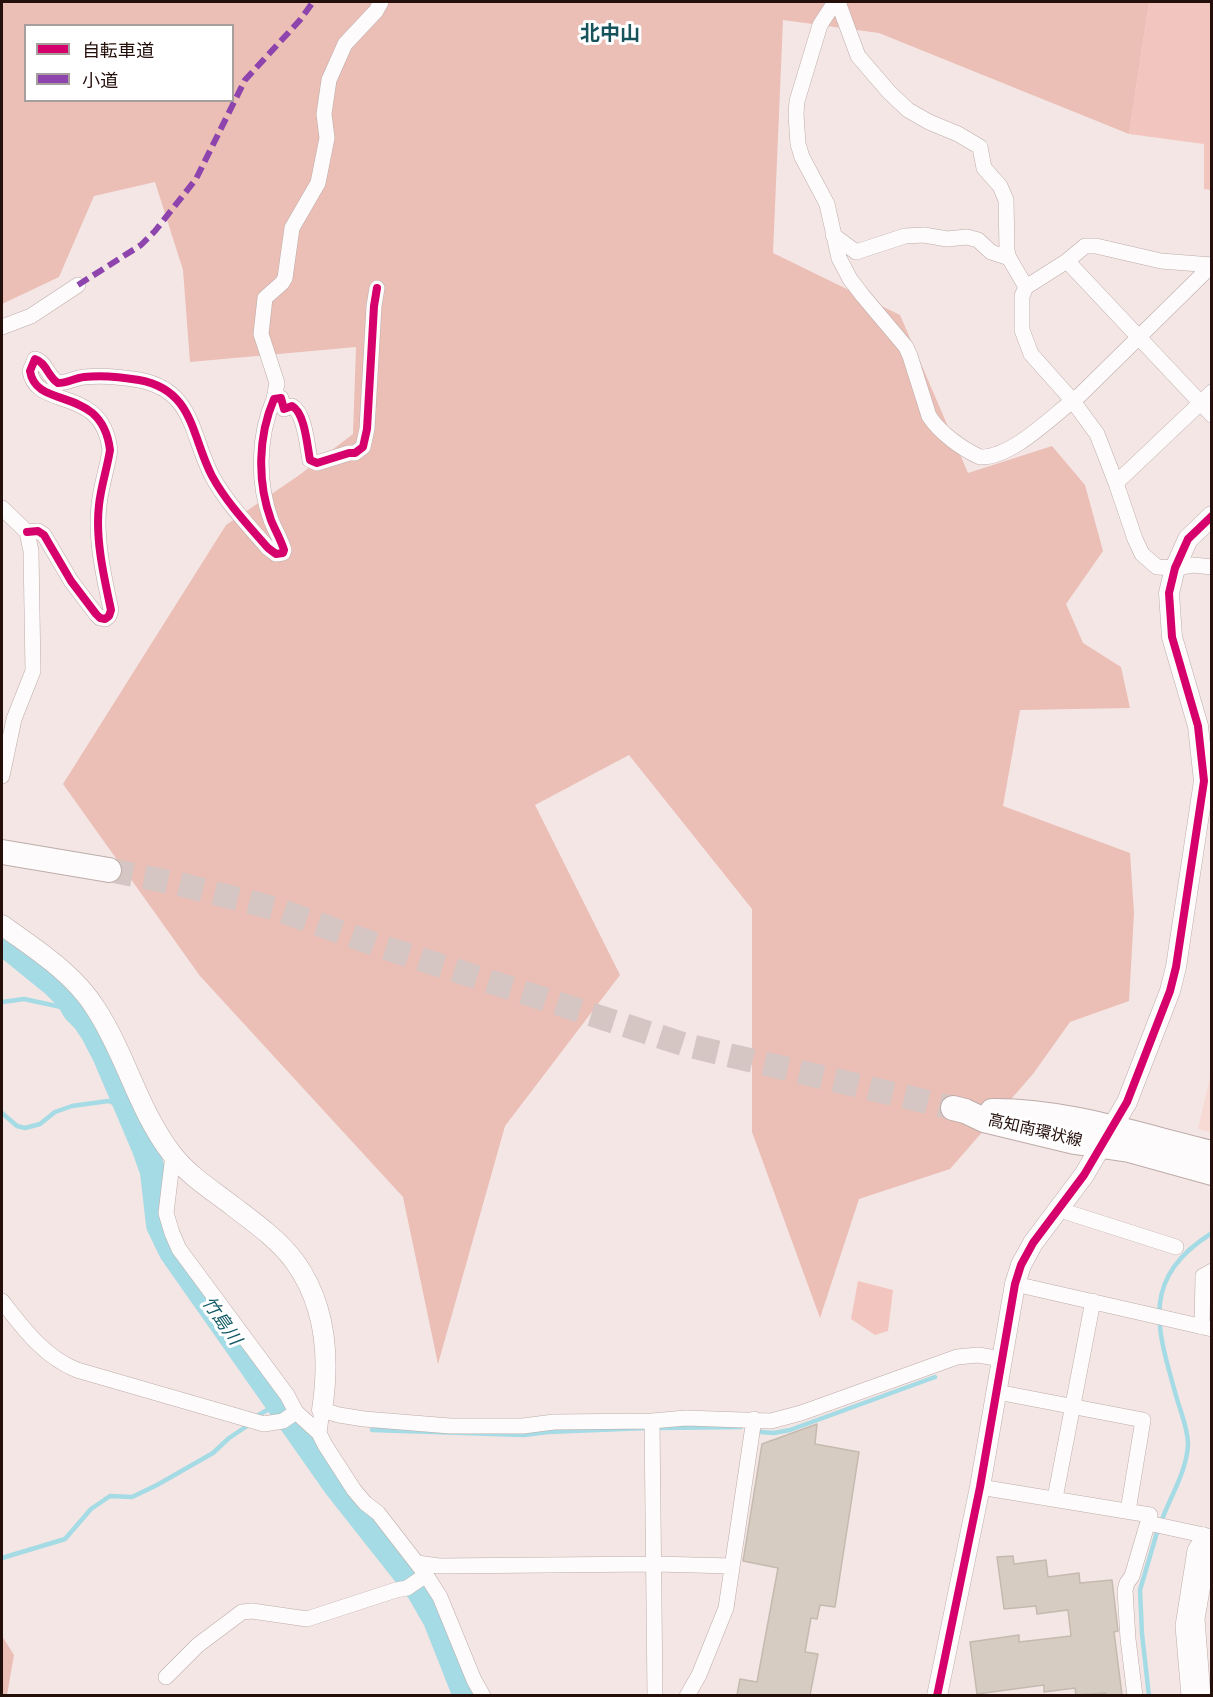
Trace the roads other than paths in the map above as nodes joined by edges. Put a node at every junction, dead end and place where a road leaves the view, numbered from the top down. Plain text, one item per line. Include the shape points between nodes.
1 (381, 2) edge
2 (836, 2) edge
3 (833, 235) junction
4 (855, 252) junction
5 (1009, 258) junction
6 (1067, 261) junction
7 (1209, 265) edge
8 (846, 272) junction
9 (78, 285) dead end
10 (1026, 287) junction
11 (377, 288) dead end
12 (2, 327) edge
13 (1139, 337) junction
14 (1212, 392) edge
15 (274, 399) junction
16 (1072, 400) junction
17 (1200, 403) junction
18 (1212, 415) edge
19 (1116, 483) junction
20 (2, 508) edge
21 (1212, 516) edge
22 (27, 532) junction
23 (1212, 567) edge
24 (1175, 568) junction
25 (1207, 752) edge
26 (2, 776) edge
27 (2, 852) edge
28 (110, 870) tunnel mouth
29 (2, 925) edge
30 (959, 1110) tunnel mouth
31 (1107, 1137) junction
32 (1212, 1154) edge
33 (172, 1155) junction
34 (1212, 1173) edge
35 (1057, 1209) junction
36 (1176, 1247) dead end
37 (1212, 1271) edge
38 (1015, 1284) junction
39 (2, 1301) edge
40 (1093, 1301) junction
41 (1207, 1328) edge
42 (1002, 1359) junction
43 (997, 1392) junction
44 (1072, 1407) junction
45 (322, 1410) junction
46 (291, 1416) junction
47 (754, 1419) junction
48 (652, 1421) junction
49 (319, 1433) junction
50 (980, 1487) junction
51 (1055, 1498) junction
52 (1128, 1511) junction
53 (1155, 1524) junction
54 (1208, 1536) edge
55 (655, 1564) junction
56 (732, 1566) junction
57 (418, 1577) junction
58 (1190, 1618) junction
59 (1205, 1642) edge
60 (166, 1677) dead end
61 (483, 1695) edge
62 (655, 1695) edge
63 (687, 1695) edge
64 (937, 1695) edge
65 (1135, 1695) edge
66 (1189, 1695) edge
67 (1203, 1695) edge

1 - 15 street via 345,44 329,80 325,101 327,138 318,183 292,228 285,278 265,298 261,334 277,383
2 - 3 street via 820,25 796,114 798,144 827,204
2 - 5 street via 858,56 889,92 908,110 980,147 984,168 1006,200
3 - 4 street
3 - 8 street
4 - 5 street via 905,236 924,235 967,237
4 - 8 street
5 - 10 street
6 - 7 street via 1085,246 1096,246 1161,261
6 - 10 street
6 - 13 street
7 - 13 street
8 - 16 street via 906,347 933,422 977,456 986,458 1011,449
9 - 12 street via 31,316
10 - 16 street via 1022,296 1022,330 1031,354
11 - 15 street via 363,447 355,453 313,462 297,409 284,409 281,398
13 - 16 street
13 - 17 street
14 - 17 street
15 - 22 street via 265,431 261,480 283,554 268,548 219,488 189,414 178,401 140,380 84,376 58,383 35,359 30,371 36,385 91,411 102,422 109,442 98,519 110,616 105,619 96,614 44,535
16 - 19 street via 1097,434
17 - 18 street
17 - 19 street
19 - 24 street via 1142,554 1157,567
20 - 22 street
21 - 24 street via 1188,539
22 - 26 street via 33,580 33,671 14,719
23 - 24 street
24 - 25 street via 1169,593 1172,637
25 - 31 street via 1172,983 1127,1102
27 - 28 main road
29 - 33 street via 79,985 96,1007 155,1129
30 - 31 main road, 高知南環状線 via 1075,1142
31 - 32 main road, 高知南環状線
31 - 34 main road, 高知南環状線 via 1129,1150
31 - 35 street
33 - 45 street via 190,1174 270,1235 294,1260 312,1290 324,1327
33 - 46 street via 166,1213 179,1249 287,1395
35 - 36 street
35 - 38 street via 1033,1243
37 - 41 street via 1203,1276
38 - 40 street
38 - 42 street
39 - 46 street via 41,1348 68,1366 253,1422 264,1424
40 - 41 street
40 - 44 street
42 - 43 street
42 - 47 street via 957,1357 779,1420
43 - 44 street
43 - 50 street
44 - 51 street
44 - 52 street via 1143,1420
45 - 48 street via 364,1419 450,1426
45 - 49 street
46 - 49 street
47 - 48 street
47 - 56 street
48 - 55 street
49 - 57 street via 354,1490 378,1513
50 - 51 street
50 - 64 street
51 - 52 street
52 - 53 street via 1150,1515
53 - 54 street
53 - 65 street via 1125,1590
54 - 58 street via 1208,1556
55 - 56 street
55 - 57 street via 439,1566
55 - 62 street
56 - 63 street via 726,1608
57 - 60 street via 396,1590 307,1619 242,1612 198,1645
57 - 61 street via 440,1597
58 - 59 street
58 - 66 street via 1183,1626
59 - 67 street

